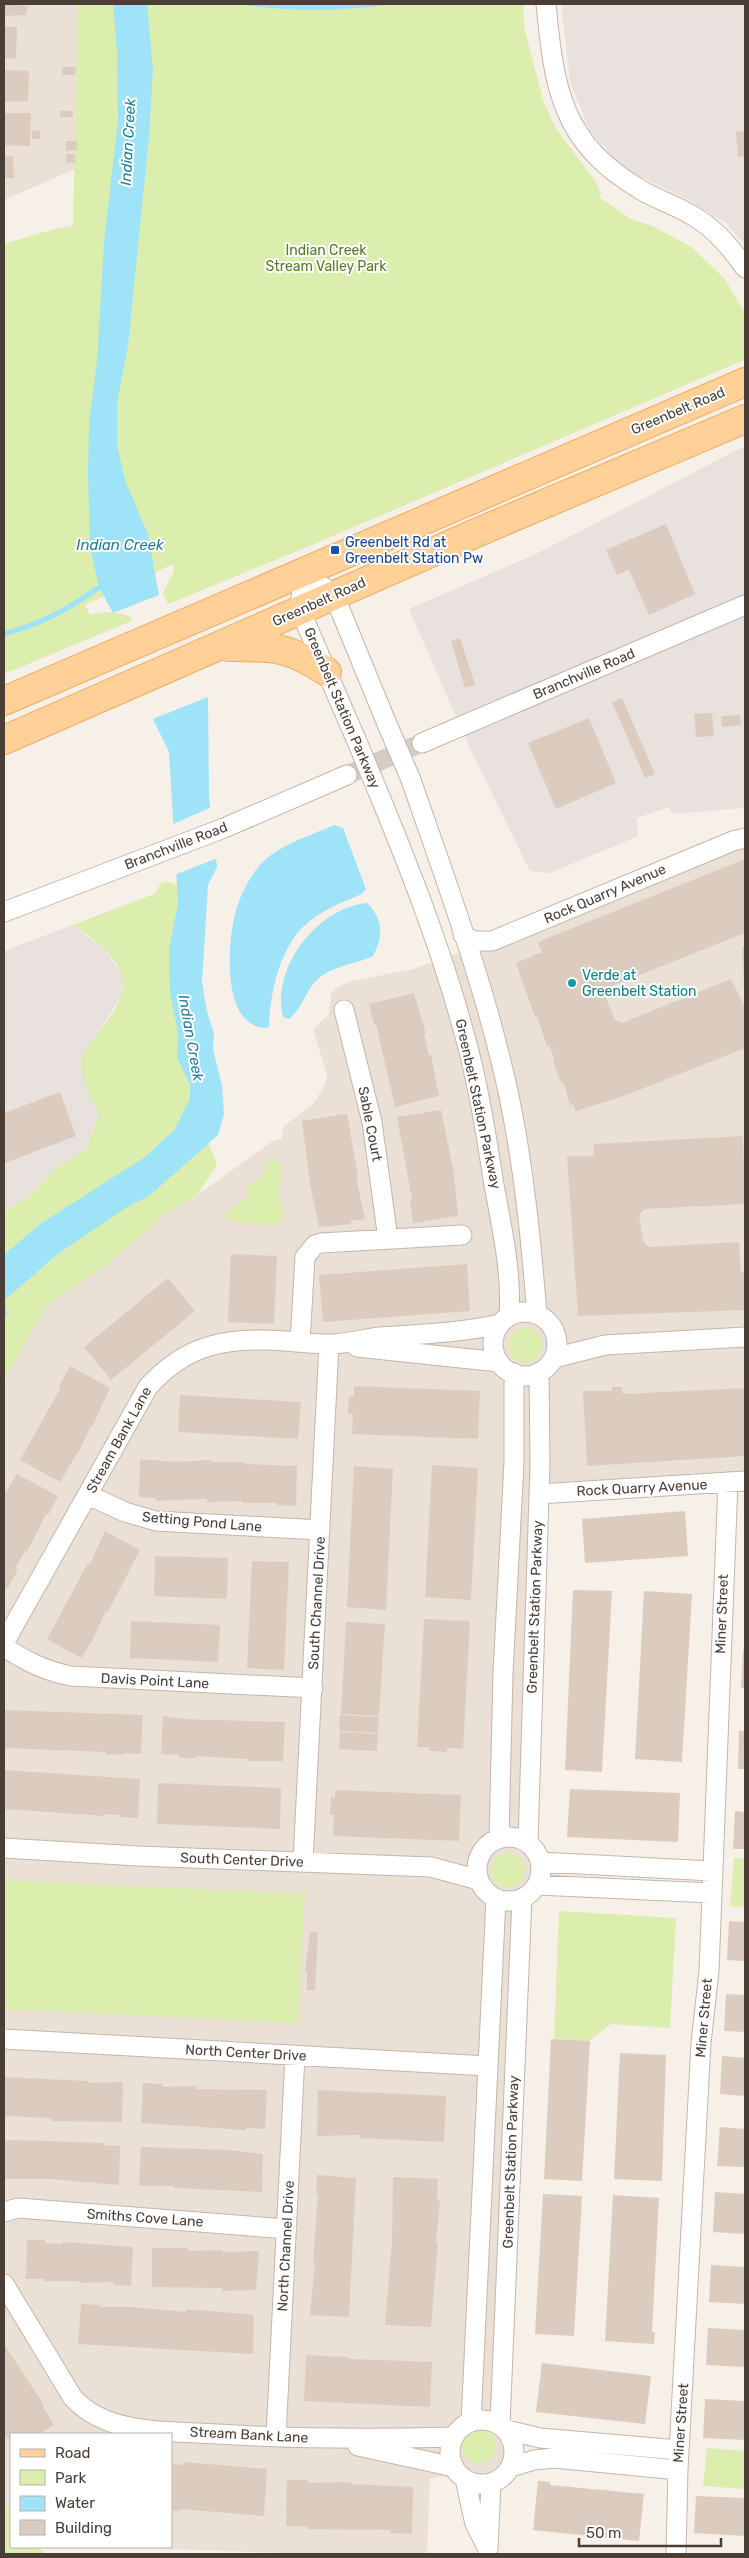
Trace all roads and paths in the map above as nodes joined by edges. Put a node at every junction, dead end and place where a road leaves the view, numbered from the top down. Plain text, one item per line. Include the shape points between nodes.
1 (546, 4) edge
2 (745, 268) edge
3 (745, 382) edge
4 (745, 419) edge
5 (302, 572) junction
6 (334, 595) junction
7 (745, 605) edge
8 (300, 610) junction
9 (216, 647) junction
10 (327, 672) junction
11 (4, 701) edge
12 (4, 740) edge
13 (422, 743) tunnel mouth
14 (347, 775) tunnel mouth
15 (745, 838) edge
16 (4, 912) edge
17 (463, 935) junction
18 (344, 1010) dead end
19 (462, 1235) dead end
20 (388, 1239) junction
21 (537, 1314) junction
22 (505, 1320) junction
23 (555, 1332) junction
24 (745, 1337) edge
25 (300, 1342) junction
26 (333, 1344) junction
27 (606, 1345) junction
28 (554, 1358) junction
29 (507, 1368) junction
30 (539, 1372) junction
31 (736, 1482) edge
32 (539, 1494) junction
33 (88, 1495) junction
34 (320, 1530) junction
35 (4, 1645) edge
36 (313, 1688) junction
37 (499, 1838) junction
38 (528, 1842) junction
39 (4, 1848) edge
40 (303, 1862) junction
41 (540, 1862) junction
42 (712, 1871) junction
43 (479, 1880) junction
44 (537, 1885) junction
45 (711, 1893) junction
46 (496, 1898) junction
47 (522, 1898) junction
48 (4, 2039) edge
49 (295, 2055) junction
50 (488, 2066) junction
51 (4, 2212) edge
52 (286, 2229) junction
53 (4, 2284) edge
54 (471, 2422) junction
55 (504, 2428) junction
56 (454, 2437) junction
57 (276, 2438) junction
58 (328, 2440) junction
59 (679, 2450) junction
60 (511, 2467) junction
61 (678, 2470) junction
62 (459, 2473) junction
63 (491, 2483) junction
64 (488, 2552) edge
65 (676, 2554) edge

1 - 2 street via 559,94 568,115 592,152 641,190 704,222
3 - 5 main road, Greenbelt Road
4 - 6 main road, Greenbelt Road
5 - 6 street
5 - 8 street, Greenbelt Station Parkway
5 - 11 main road, Greenbelt Road
6 - 8 main road, Greenbelt Road
6 - 17 street, Greenbelt Station Parkway, bridge via 411,780
7 - 13 street, Branchville Road
8 - 9 main road, Greenbelt Road
8 - 10 street, Greenbelt Station Parkway
9 - 10 main road via 276,647 306,658
9 - 12 main road, Greenbelt Road
10 - 22 street, Greenbelt Station Parkway, bridge via 423,904 465,1035 481,1105 502,1231 508,1274
14 - 16 street, Branchville Road via 224,828
15 - 17 street, Rock Quarry Avenue via 492,941 474,940
17 - 21 street, Greenbelt Station Parkway via 509,1096 529,1220
18 - 20 street, Sable Court via 372,1122
19 - 20 street
20 - 25 street via 321,1243 309,1250 305,1257
21 - 22 street via 523,1312
21 - 23 street via 548,1321
22 - 26 street, Stream Bank Lane via 455,1332
22 - 29 street via 495,1335 494,1346
23 - 27 street
23 - 28 street
24 - 27 street
25 - 26 street, Stream Bank Lane
25 - 33 street, Stream Bank Lane via 219,1342 164,1369 148,1387
26 - 29 street, Stream Bank Lane
26 - 34 street, South Channel Drive
27 - 28 street
28 - 30 street
29 - 30 street via 527,1375
29 - 37 street, Greenbelt Station Parkway via 514,1462 503,1673
30 - 32 street, Greenbelt Station Parkway
31 - 32 street, Rock Quarry Avenue
31 - 42 street, Miner Street
32 - 38 street, Greenbelt Station Parkway
33 - 34 street, Setting Pond Lane via 125,1512 156,1521
33 - 35 street, Stream Bank Lane
34 - 36 street, South Channel Drive
35 - 36 street, Davis Point Lane via 32,1664 71,1676
36 - 40 street, South Channel Drive
37 - 38 street via 514,1837
37 - 43 street via 490,1842 479,1857
38 - 41 street
39 - 40 street, South Center Drive
40 - 43 street, South Center Drive via 431,1867
41 - 42 street
41 - 44 street
42 - 45 street, Miner Street
43 - 46 street via 488,1894
44 - 45 street
44 - 47 street
45 - 59 street, Miner Street
46 - 47 street via 509,1901
46 - 50 street, Greenbelt Station Parkway
47 - 55 street, Greenbelt Station Parkway
48 - 49 street, North Center Drive
49 - 50 street, North Center Drive
49 - 52 street, North Channel Drive
50 - 54 street, Greenbelt Station Parkway
51 - 52 street, Smiths Cove Lane via 18,2208
52 - 57 street, North Channel Drive
53 - 57 street, Stream Bank Lane via 73,2398 85,2411 129,2427
54 - 55 street via 482,2420
54 - 56 street via 459,2429
55 - 59 street via 540,2438
55 - 60 street via 513,2442
56 - 58 street, Stream Bank Lane
56 - 62 street via 450,2451
57 - 58 street, Stream Bank Lane
58 - 62 street, Stream Bank Lane
59 - 61 street, Miner Street
60 - 61 street via 554,2458
60 - 63 street
61 - 65 street, Miner Street
62 - 63 street via 473,2483
62 - 64 street via 475,2524
63 - 64 street

